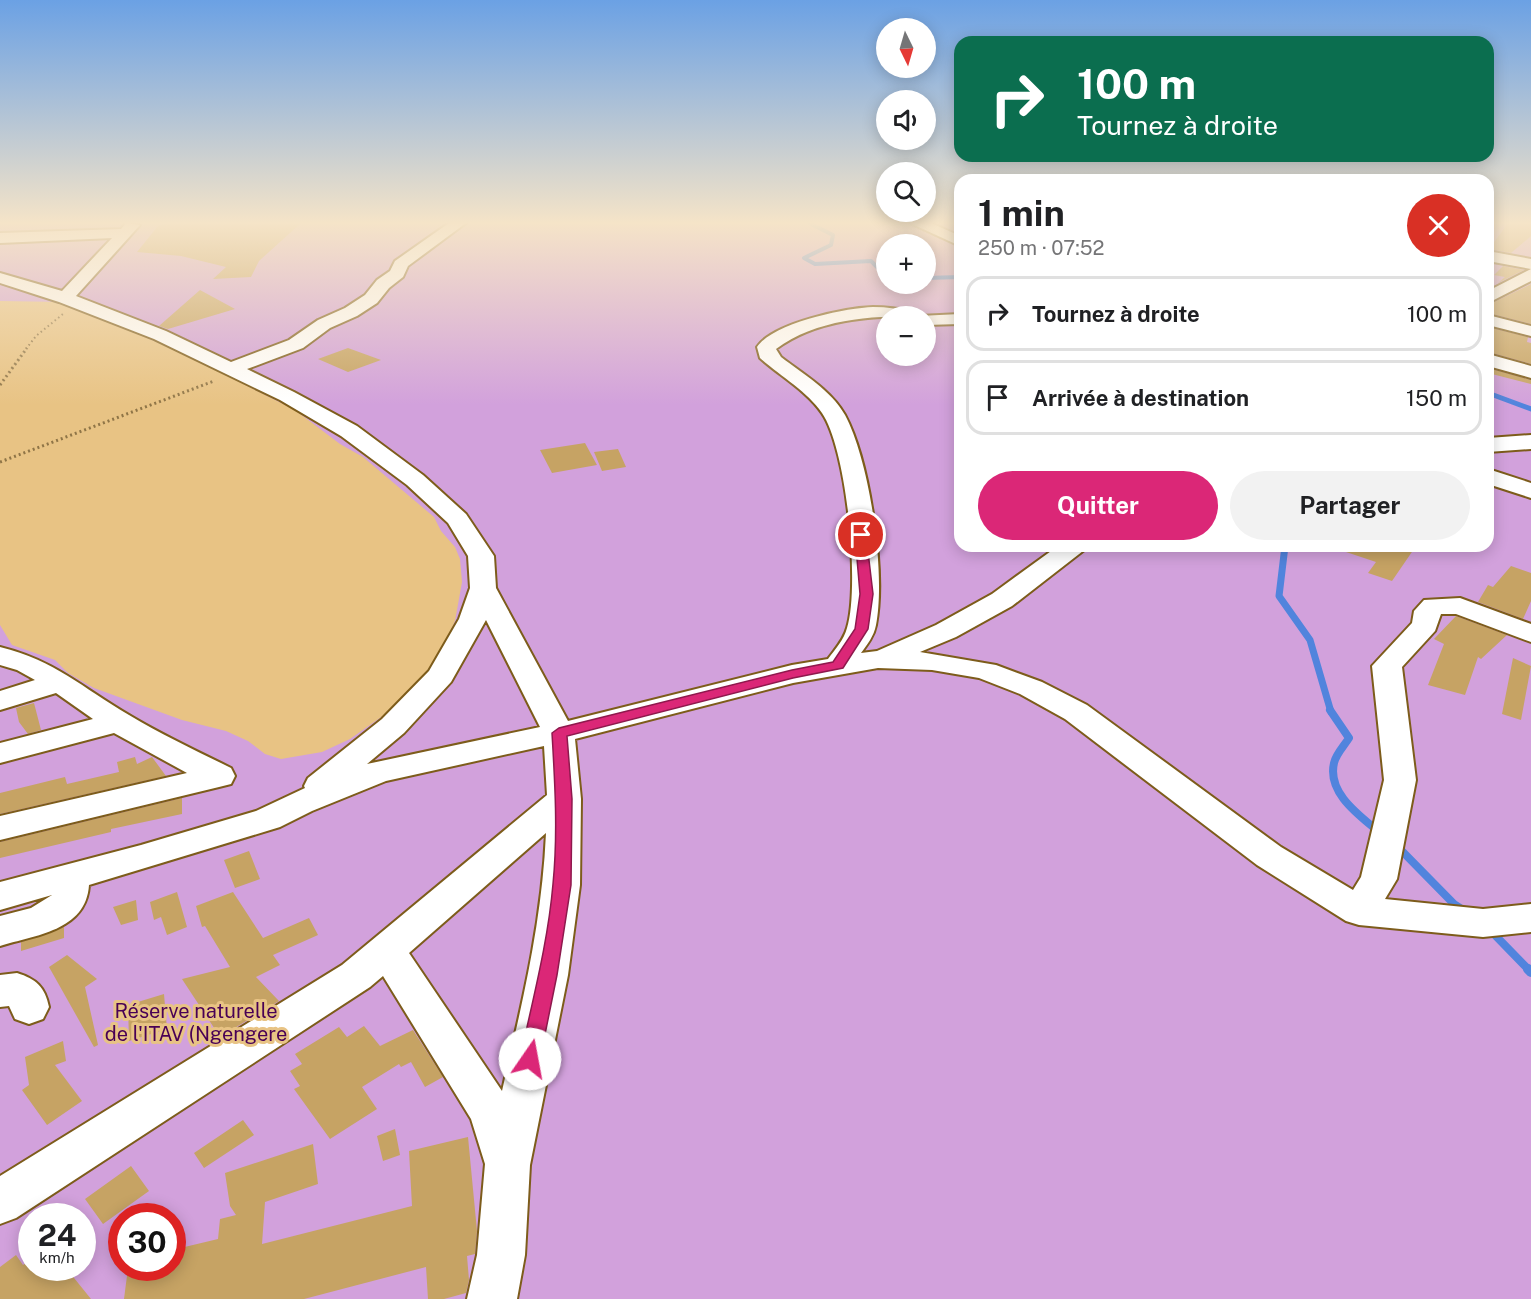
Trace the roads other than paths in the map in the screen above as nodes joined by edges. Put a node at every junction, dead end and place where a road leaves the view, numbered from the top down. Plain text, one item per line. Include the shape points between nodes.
1 (18, 284) edge
2 (80, 284) edge
3 (384, 284) edge
4 (1511, 284) edge
5 (1494, 292) edge
6 (1494, 292) edge
7 (0, 297) edge
8 (66, 299) junction
9 (1527, 299) dead end
10 (876, 313) edge
11 (954, 319) edge
12 (936, 320) edge
13 (1494, 322) edge
14 (1531, 331) edge
15 (1494, 362) edge
16 (234, 371) junction
17 (1531, 372) edge
18 (1531, 442) edge
19 (1494, 445) edge
20 (1494, 478) edge
21 (1531, 491) edge
22 (1066, 552) edge
23 (483, 588) junction
24 (1531, 634) edge
25 (1, 657) edge
26 (878, 659) junction
27 (838, 665) junction
28 (60, 682) junction
29 (0, 701) edge
30 (118, 722) junction
31 (559, 733) junction
32 (0, 753) edge
33 (564, 799) junction
34 (300, 803) junction
35 (0, 828) edge
36 (72, 877) junction
37 (0, 896) edge
38 (1359, 911) junction
39 (1531, 918) edge
40 (0, 931) edge
41 (387, 950) junction
42 (507, 1164) junction
43 (0, 1202) edge
44 (492, 1299) edge

1 - 8 street
2 - 8 street
3 - 16 street via 371,299 351,312 324,324 296,344
4 - 5 street
6 - 9 street
7 - 8 street
8 - 16 street via 160,335
10 - 27 street via 854,314 793,333 766,347 766,354 834,413 844,442 856,495 867,594 861,629
11 - 12 street
13 - 14 street
15 - 17 street
16 - 23 street via 349,431 415,480 457,519 481,556
18 - 19 street
20 - 21 street
22 - 26 street via 1002,600 946,631
23 - 31 street
23 - 34 street via 473,619 441,676 393,726
24 - 38 street via 1460,606 1434,606 1428,611 1425,624 1387,666 1400,780 1379,879
25 - 28 street via 27,664
26 - 27 street
26 - 38 street via 932,661 986,671 1031,688 1076,712 1269,856
27 - 31 street
28 - 29 street
28 - 30 street
30 - 32 street
30 - 35 street via 219,776
31 - 33 street
31 - 34 street via 378,772
33 - 41 street
33 - 42 street via 562,885 548,975
34 - 36 street via 268,819
36 - 37 street
36 - 40 street via 70,897 57,912
38 - 39 street via 1483,923
41 - 42 street via 491,1112
41 - 43 street via 356,976
42 - 44 street via 501,1255

